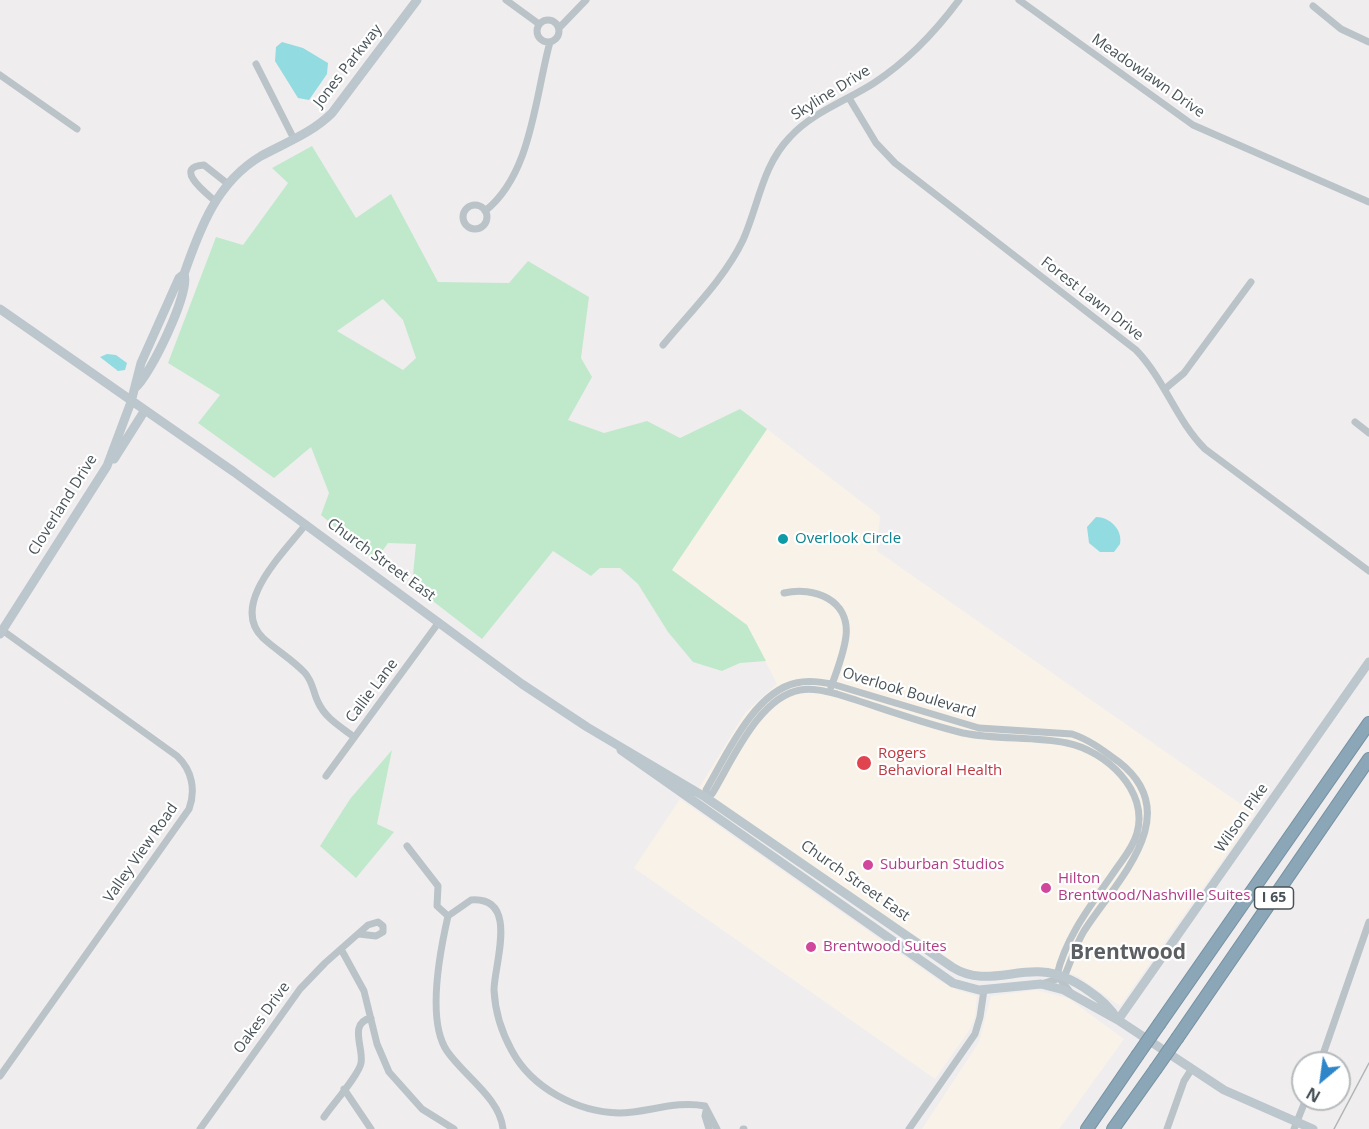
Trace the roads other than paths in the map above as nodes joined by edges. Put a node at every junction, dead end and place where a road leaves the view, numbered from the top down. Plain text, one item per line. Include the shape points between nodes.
1 (417, 0) edge
2 (506, 0) edge
3 (585, 0) edge
4 (958, 0) edge
5 (1019, 0) edge
6 (1313, 6) dead end
7 (539, 24) junction
8 (559, 28) junction
9 (550, 42) junction
10 (1369, 42) edge
11 (256, 64) dead end
12 (0, 75) edge
13 (849, 98) junction
14 (77, 129) dead end
15 (294, 138) junction
16 (228, 184) junction
17 (215, 201) junction
18 (1369, 202) edge
19 (485, 211) dead end
20 (1251, 282) dead end
21 (0, 309) edge
22 (663, 345) dead end
23 (1166, 388) junction
24 (131, 402) junction
25 (145, 410) junction
26 (1355, 422) dead end
27 (1369, 433) edge
28 (102, 474) junction
29 (306, 524) junction
30 (1369, 571) edge
31 (784, 593) dead end
32 (439, 622) junction
33 (1, 632) edge
34 (1369, 662) edge
35 (831, 688) junction
36 (1369, 723) edge
37 (354, 737) junction
38 (613, 743) junction
39 (1369, 759) edge
40 (326, 776) dead end
41 (706, 795) junction
42 (406, 846) dead end
43 (448, 916) junction
44 (1369, 922) edge
45 (359, 934) dead end
46 (341, 948) junction
47 (1061, 977) junction
48 (1041, 984) junction
49 (984, 990) junction
50 (1072, 994) junction
51 (371, 1018) junction
52 (1118, 1020) junction
53 (1324, 1051) edge
54 (1191, 1070) junction
55 (0, 1076) edge
56 (344, 1089) junction
57 (706, 1111) junction
58 (1302, 1111) edge
59 (324, 1117) dead end
60 (1296, 1126) edge
61 (200, 1129) edge
62 (371, 1129) edge
63 (454, 1129) edge
64 (503, 1129) edge
65 (709, 1129) edge
66 (717, 1129) edge
67 (909, 1129) edge
68 (1088, 1129) edge
69 (1115, 1129) edge
70 (1167, 1129) edge
71 (1313, 1129) edge

1 - 15 main road, Jones Parkway via 345,100 322,123
2 - 7 street
3 - 8 street
4 - 13 street, Skyline Drive via 904,59
5 - 18 street, Meadowlawn Drive via 1192,125
6 - 10 street via 1341,29
7 - 8 street via 550,20
7 - 9 street via 539,37
8 - 9 street via 558,38
9 - 19 street via 522,158 502,195
11 - 15 street
12 - 14 street
13 - 22 street, Skyline Drive via 812,118 781,148 763,179 735,254
13 - 23 street, Forest Lawn Drive via 876,143 895,163 1129,344
15 - 16 main road, Jones Parkway via 258,158
16 - 17 main road, Jones Parkway
16 - 17 street via 204,165 192,171 194,183
17 - 24 main road, Jones Parkway via 155,330 137,374
20 - 23 street via 1184,373
21 - 24 main road
23 - 30 street, Forest Lawn Drive via 1185,426 1205,449
24 - 25 main road, Church Street East
24 - 28 main road, Cloverland Drive
25 - 28 main road
25 - 29 main road, Church Street East
26 - 27 street
28 - 33 main road, Cloverland Drive
29 - 32 main road, Church Street East
29 - 37 street via 252,601 254,626 306,675 324,713
31 - 35 street via 818,593 840,610 846,637
32 - 37 street, Callie Lane
32 - 38 main road, Church Street East via 531,690
33 - 55 street, Valley View Road via 177,756 189,772 193,791 189,809
34 - 52 main road, Wilson Pike
35 - 41 street, Overlook Boulevard via 801,690 776,701 754,725 712,794
35 - 47 street, Overlook Boulevard via 979,728 1072,734 1084,738 1135,776 1147,806 1141,848 1077,943
36 - 68 highway, I 65, bridge
37 - 40 street, Callie Lane
38 - 41 main road, Church Street East
38 - 49 main road, Church Street East via 943,976 965,988
39 - 69 highway, I 65, bridge
41 - 47 main road, Church Street East via 961,973 983,978 1040,972
42 - 43 street via 437,884 437,906
43 - 57 street via 463,903 475,899 499,914 502,928 495,984 497,1009 512,1051 540,1084 566,1100 619,1113 694,1104 705,1106
43 - 64 street via 438,984 439,1032 448,1052 490,1101
44 - 53 street
45 - 46 street, Oakes Drive
46 - 51 street via 362,985
46 - 61 street, Oakes Drive via 300,989
47 - 48 street
47 - 50 street
47 - 52 main road, Church Street East via 1110,1006
48 - 49 main road, Church Street East
48 - 50 main road, Church Street East
49 - 67 street via 975,1034
50 - 52 main road, Church Street East
51 - 56 street via 359,1028 361,1063
51 - 63 street via 382,1056 398,1084 429,1115
52 - 54 main road, Church Street East
54 - 60 main road, Church Street East
54 - 70 street
56 - 59 street
56 - 62 street
57 - 65 street
57 - 66 street
58 - 60 street
60 - 71 main road, Church Street East

